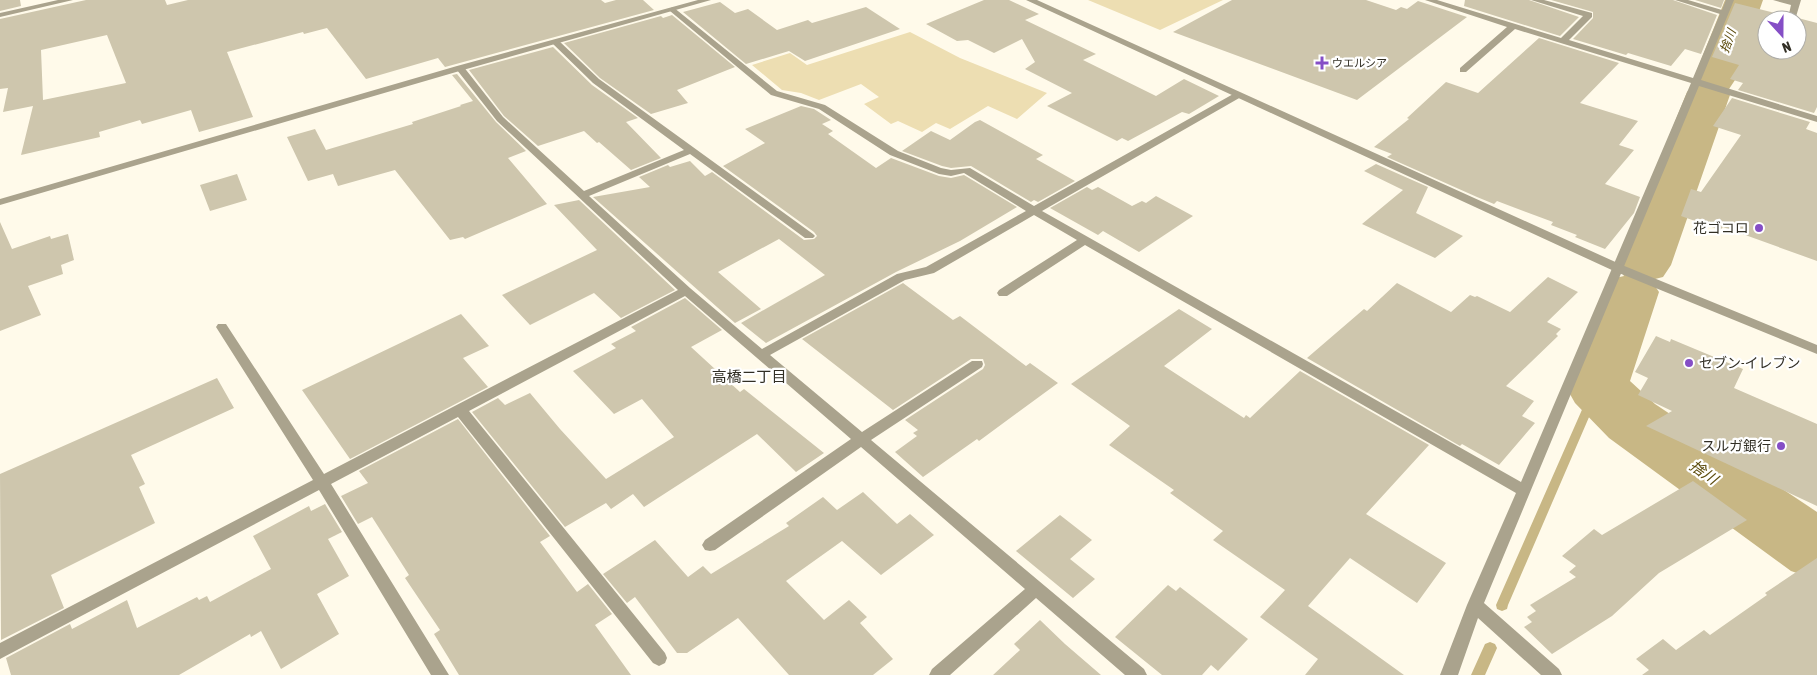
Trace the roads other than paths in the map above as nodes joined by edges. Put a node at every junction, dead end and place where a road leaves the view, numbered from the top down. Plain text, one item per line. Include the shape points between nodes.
1 (69, 0) edge
2 (707, 0) edge
3 (1030, 0) edge
4 (1429, 0) edge
5 (1535, 0) edge
6 (1679, 0) edge
7 (1730, 0) edge
8 (1778, 0) edge
9 (1797, 2) edge
10 (673, 9) junction
11 (1725, 13) junction
12 (0, 15) edge
13 (1513, 26) junction
14 (1563, 41) junction
15 (555, 42) junction
16 (460, 68) junction
17 (1463, 70) dead end
18 (1695, 81) junction
19 (1238, 95) junction
20 (1817, 119) edge
21 (690, 151) junction
22 (582, 195) junction
23 (0, 202) edge
24 (1034, 211) junction
25 (809, 236) dead end
26 (1085, 240) junction
27 (1618, 268) junction
28 (686, 291) junction
29 (1003, 293) dead end
30 (222, 326) dead end
31 (1817, 350) edge
32 (761, 355) junction
33 (977, 364) dead end
34 (460, 410) junction
35 (861, 440) junction
36 (322, 482) junction
37 (1524, 491) junction
38 (710, 546) dead end
39 (1036, 588) junction
40 (1474, 605) junction
41 (0, 651) edge
42 (659, 658) dead end
43 (440, 675) edge
44 (938, 675) edge
45 (1138, 675) edge
46 (1449, 675) edge
47 (1552, 675) edge

1 - 12 street
2 - 10 street
3 - 19 street
4 - 13 street
5 - 14 street via 1589,15
6 - 11 street
7 - 11 street
8 - 9 street
10 - 15 street
10 - 24 street via 774,93 822,107 894,153 939,171 966,170
11 - 18 street
13 - 14 street
13 - 17 street
14 - 18 street
15 - 16 street
15 - 21 street via 596,81
16 - 22 street via 500,119
16 - 23 street
18 - 20 street
18 - 27 street
19 - 24 street
19 - 27 street
21 - 22 street
21 - 25 street
22 - 28 street
24 - 26 street
24 - 32 street via 930,270 901,278
26 - 29 street
26 - 37 street
27 - 31 street
27 - 37 street
28 - 32 street
28 - 34 street
30 - 36 street
32 - 35 street
33 - 35 street
34 - 36 street
34 - 42 street
35 - 38 street
35 - 39 street
36 - 41 street
36 - 43 street
37 - 40 street
39 - 44 street
39 - 45 street
40 - 46 street
40 - 47 street

